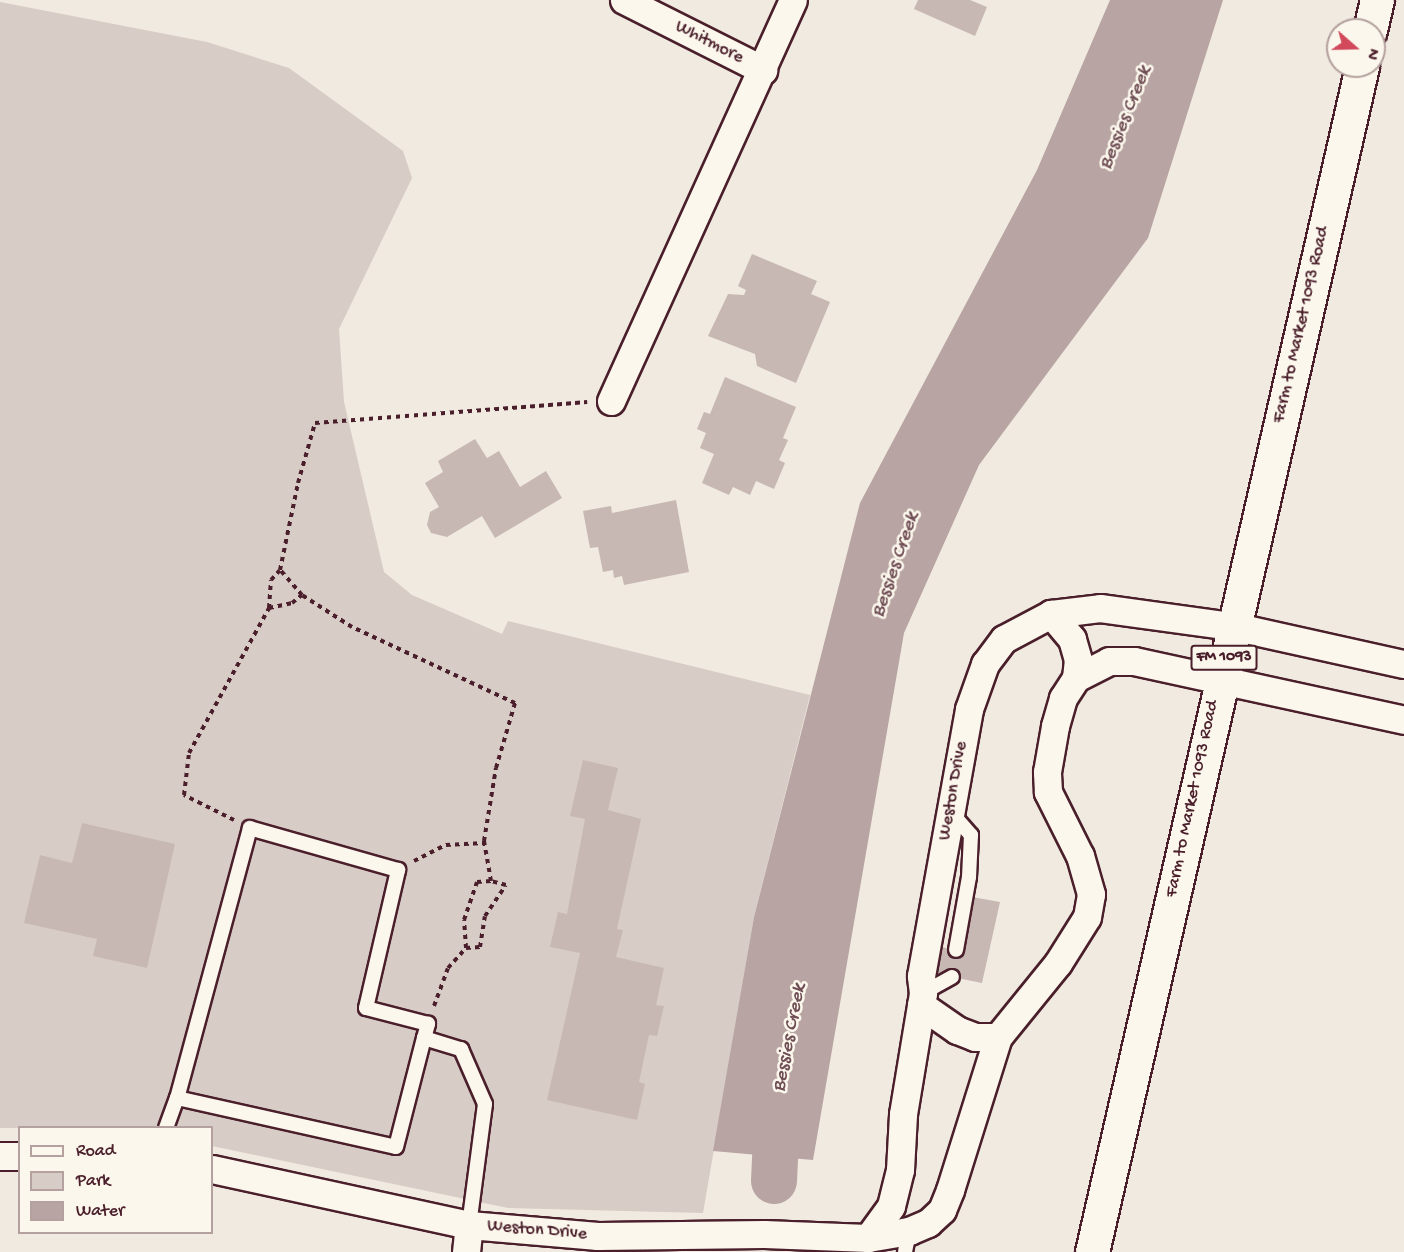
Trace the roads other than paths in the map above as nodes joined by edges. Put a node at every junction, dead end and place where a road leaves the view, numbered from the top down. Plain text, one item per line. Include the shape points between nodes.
1 (624, 0) edge
2 (793, 0) edge
3 (1377, 0) edge
4 (1373, 18) edge
5 (763, 70) junction
6 (1359, 78) edge
7 (611, 401) road end
8 (1051, 614) junction
9 (1232, 626) junction
10 (1404, 664) edge
11 (1076, 678) junction
12 (1219, 680) junction
13 (1404, 720) edge
14 (950, 811) junction
15 (956, 950) dead end
16 (952, 976) dead end
17 (922, 999) junction
18 (998, 1037) junction
19 (424, 1038) junction
20 (177, 1098) junction
21 (167, 1126) edge
22 (0, 1156) edge
23 (18, 1156) edge
24 (213, 1169) edge
25 (469, 1225) junction
26 (868, 1238) junction
27 (907, 1241) edge
28 (466, 1252) edge
29 (1092, 1252) edge

1 - 5 street, Whitmore
2 - 5 street
3 - 4 main road
5 - 7 street
6 - 9 main road, Farm to Market 1093 Road / FM 1093
8 - 9 street, Weston Drive via 1100,608
8 - 11 street via 1072,639 1078,660
8 - 14 street, Weston Drive via 1017,629 985,664 969,709
9 - 10 street, Weston Drive
9 - 12 main road, Farm to Market 1093 Road / FM 1093
11 - 12 street via 1110,661 1134,661
11 - 18 street, Weston Drive via 1063,698 1047,772 1048,792 1088,877 1091,894 1087,917 1058,963
12 - 13 street
12 - 29 main road, Farm to Market 1093 Road / FM 1093
14 - 15 lane via 971,835 969,877
14 - 17 street, Weston Drive via 921,976
16 - 17 lane
17 - 18 street via 957,1030 975,1037
17 - 26 street, Weston Drive via 903,1114 896,1191
18 - 27 street, Weston Drive via 942,1210
19 - 20 lane via 396,1147
19 - 20 lane via 428,1024 366,1008 398,870 250,828
19 - 25 lane via 461,1049 485,1104
20 - 21 lane
22 - 23 street
24 - 25 street, Weston Drive
25 - 26 street, Weston Drive via 598,1236 764,1234
25 - 28 street
26 - 27 street, Weston Drive

